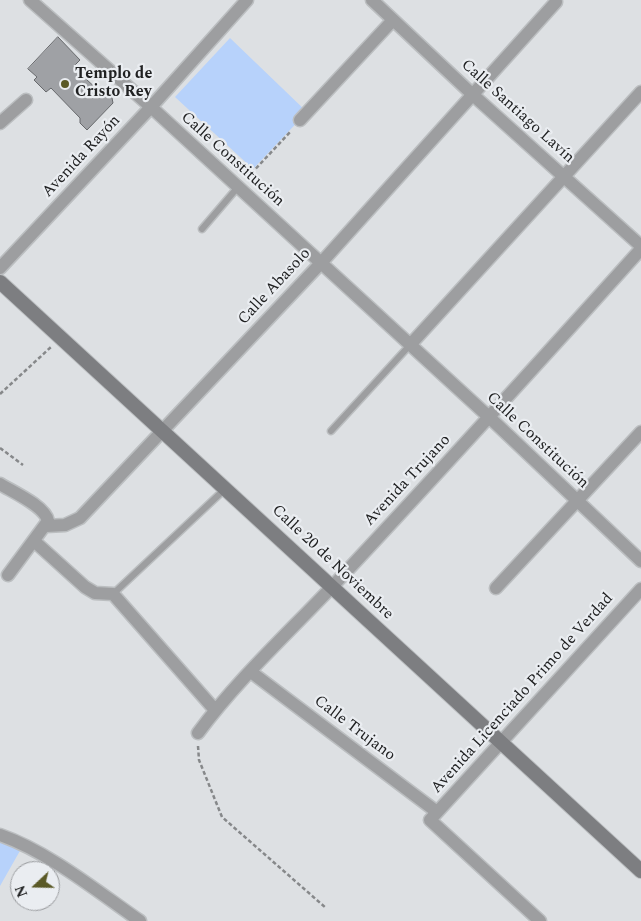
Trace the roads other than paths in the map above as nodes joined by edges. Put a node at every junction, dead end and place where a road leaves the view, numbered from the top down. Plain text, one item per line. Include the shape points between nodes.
1 (30, 0) edge
2 (247, 0) edge
3 (372, 0) edge
4 (556, 2) dead end
5 (394, 20) junction
6 (641, 92) edge
7 (473, 94) junction
8 (26, 100) dead end
9 (151, 107) junction
10 (300, 120) road end
11 (0, 123) edge
12 (564, 176) junction
13 (238, 187) junction
14 (202, 229) dead end
15 (641, 248) edge
16 (321, 263) junction
17 (0, 268) edge
18 (0, 282) edge
19 (410, 345) junction
20 (490, 417) junction
21 (162, 431) junction
22 (331, 431) dead end
23 (641, 432) edge
24 (0, 484) edge
25 (225, 489) junction
26 (577, 500) junction
27 (46, 526) junction
28 (34, 541) junction
29 (641, 561) edge
30 (8, 575) dead end
31 (332, 587) junction
32 (496, 588) dead end
33 (641, 589) edge
34 (113, 594) junction
35 (251, 672) junction
36 (215, 710) junction
37 (198, 733) road end
38 (501, 742) junction
39 (433, 816) junction
40 (0, 835) edge
41 (641, 871) edge
42 (140, 921) edge
43 (540, 921) edge

1 - 9 street, Calle Constitución
2 - 9 street, Avenida Rayón
3 - 5 street, Calle Santiago Lavín
4 - 7 street, Calle Abasolo
5 - 7 street, Calle Santiago Lavín
5 - 10 street
6 - 12 street
7 - 12 street, Calle Santiago Lavín
7 - 16 street, Calle Abasolo
8 - 11 street
9 - 13 street, Calle Constitución
9 - 17 street, Avenida Rayón
12 - 15 street, Calle Santiago Lavín
12 - 19 street
13 - 14 lane
13 - 16 street, Calle Constitución
15 - 20 street, Avenida Trujano
16 - 19 street, Calle Constitución
16 - 21 street, Calle Abasolo
18 - 21 main road, Calle 20 de Noviembre
19 - 20 street, Calle Constitución
19 - 22 lane
20 - 26 street, Calle Constitución
20 - 31 street, Avenida Trujano
21 - 25 main road, Calle 20 de Noviembre
21 - 27 street, Calle Abasolo via 80,518
23 - 26 street
24 - 27 street via 39,508 48,518
25 - 31 main road, Calle 20 de Noviembre
25 - 34 lane
26 - 29 street, Calle Constitución
26 - 32 street
27 - 28 street
28 - 30 street
28 - 34 street via 85,587 94,593
31 - 35 street, Avenida Trujano
31 - 38 main road, Calle 20 de Noviembre
33 - 38 street, Avenida Licenciado Primo de Verdad
34 - 36 street
35 - 36 street, Avenida Trujano
35 - 39 street, Calle Trujano
36 - 37 street, Avenida Trujano
38 - 39 street, Avenida Licenciado Primo de Verdad
38 - 41 main road, Calle 20 de Noviembre
39 - 43 street, Calle Trujano
40 - 42 street via 49,859

